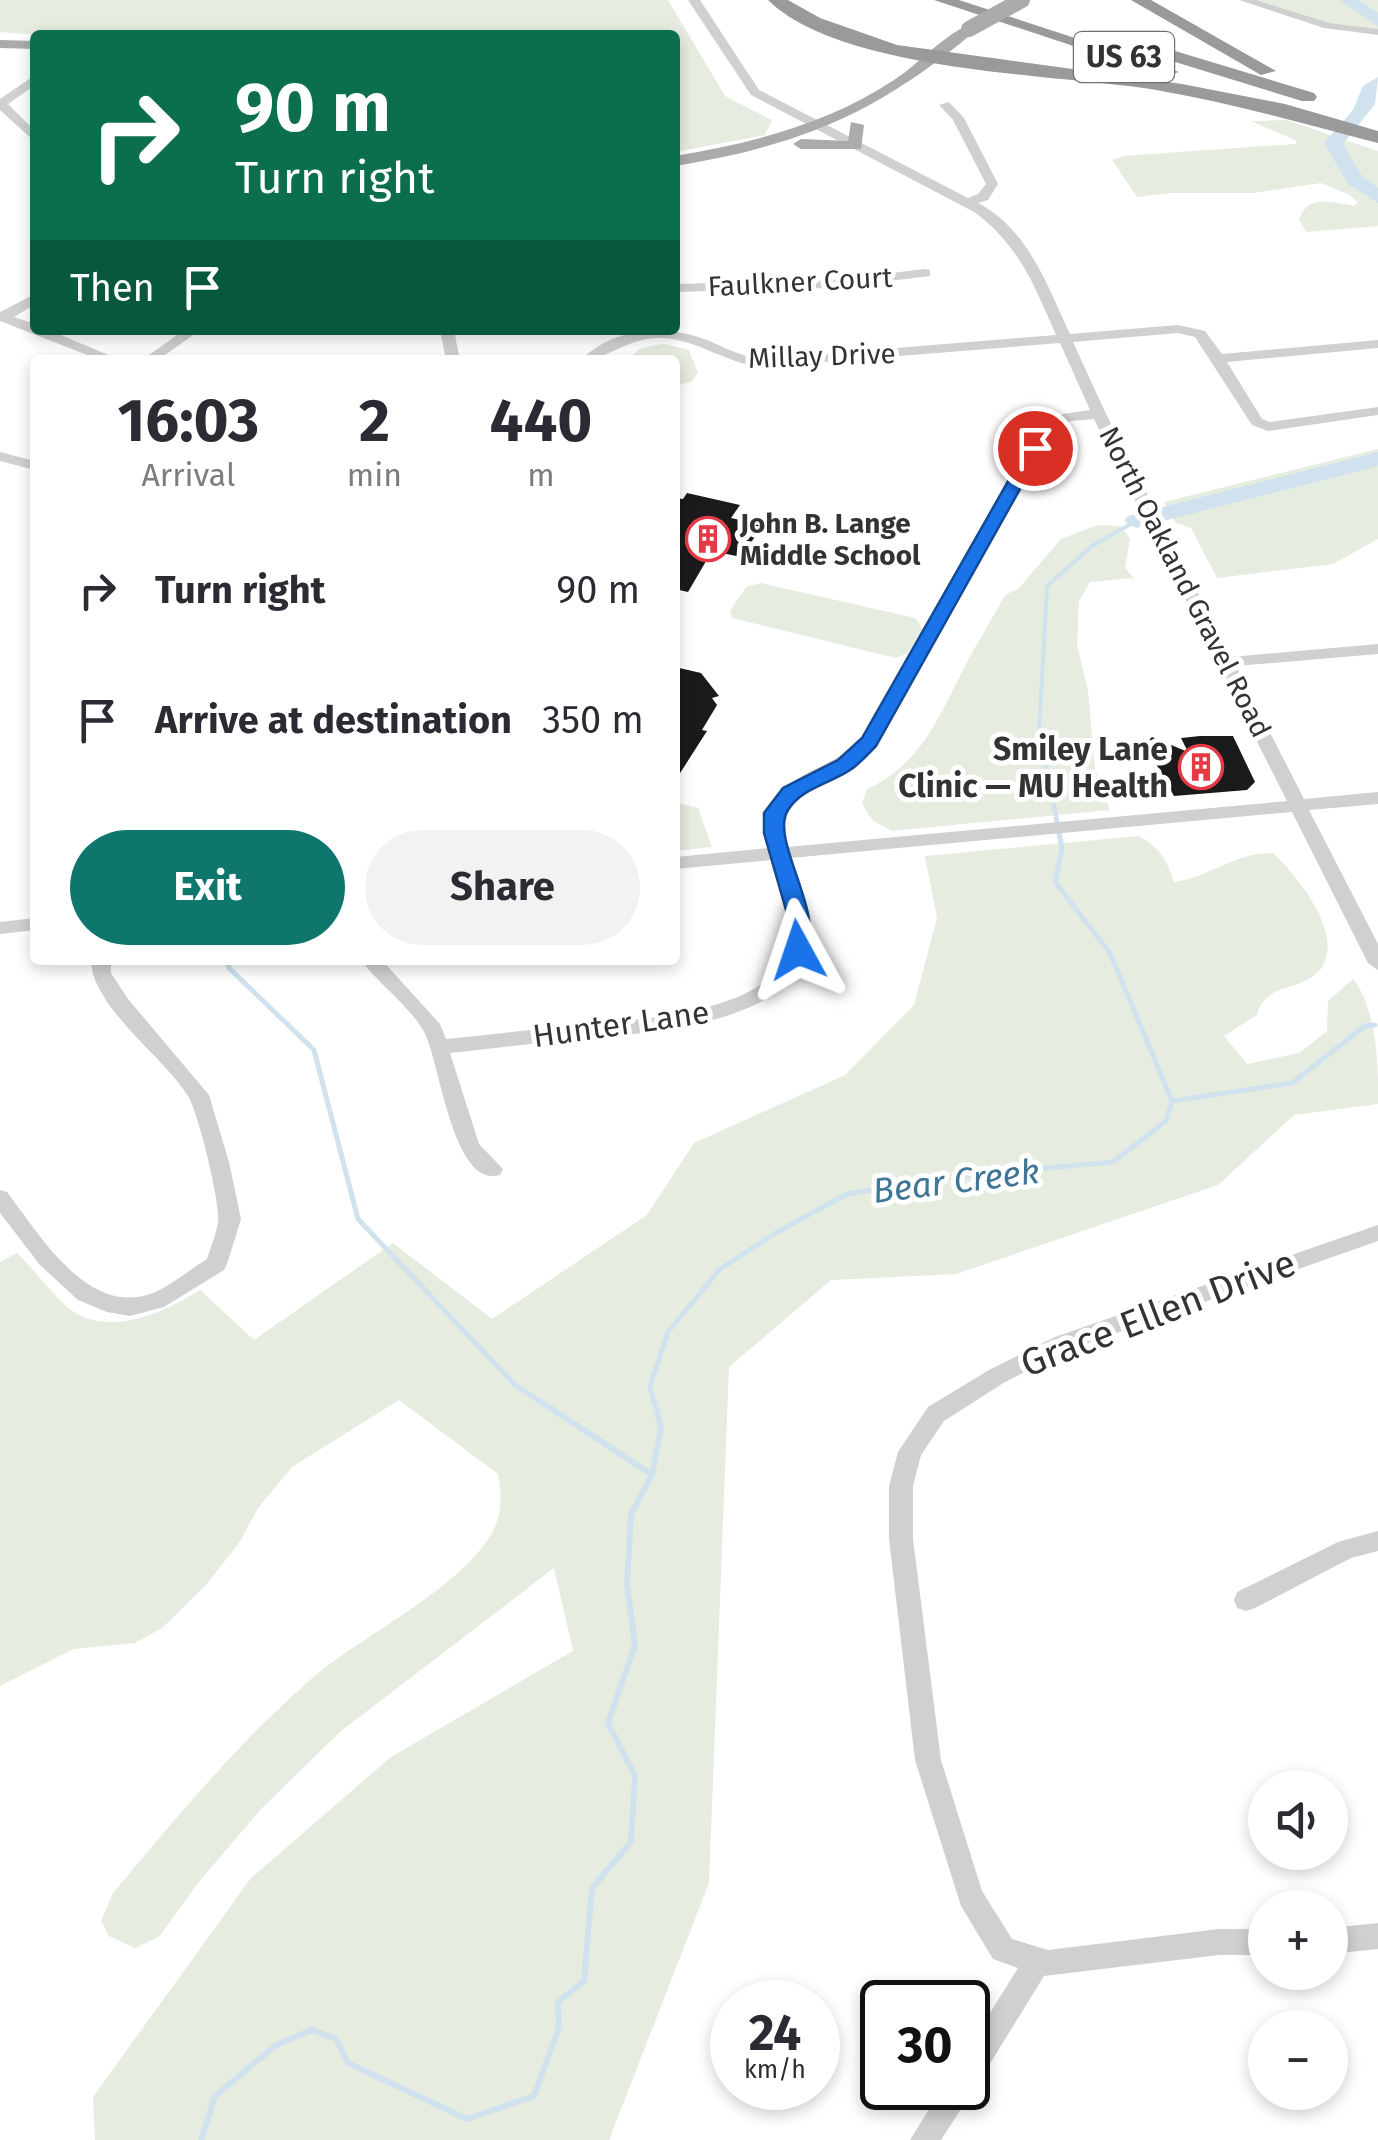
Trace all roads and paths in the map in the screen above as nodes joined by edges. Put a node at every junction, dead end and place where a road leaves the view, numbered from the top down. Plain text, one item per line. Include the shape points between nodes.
1 (694, 0) edge
2 (776, 0) edge
3 (942, 0) edge
4 (996, 0) edge
5 (1022, 0) edge
6 (1139, 0) edge
7 (1245, 0) edge
8 (1378, 32) edge
9 (0, 44) edge
10 (30, 45) edge
11 (934, 60) junction
12 (30, 83) edge
13 (1327, 103) junction
14 (1, 104) edge
15 (945, 105) dead end
16 (1305, 115) junction
17 (795, 116) junction
18 (852, 120) junction
19 (1375, 130) edge
20 (826, 131) junction
21 (30, 133) edge
22 (794, 142) junction
23 (856, 146) junction
24 (680, 164) edge
25 (966, 203) junction
26 (925, 273) dead end
27 (680, 288) edge
28 (30, 301) edge
29 (2, 316) edge
30 (30, 328) edge
31 (49, 335) edge
32 (186, 335) edge
33 (638, 335) edge
34 (670, 335) edge
35 (1068, 340) junction
36 (1378, 344) edge
37 (100, 355) edge
38 (156, 355) edge
39 (595, 355) edge
40 (1218, 359) junction
41 (1378, 411) edge
42 (1100, 414) junction
43 (0, 456) edge
44 (30, 465) edge
45 (1378, 649) edge
46 (1228, 662) junction
47 (1378, 798) edge
48 (1295, 805) junction
49 (781, 854) junction
50 (680, 863) edge
51 (30, 925) edge
52 (0, 928) edge
53 (1378, 963) edge
54 (101, 965) edge
55 (376, 965) edge
56 (440, 1047) junction
57 (493, 1169) dead end
58 (0, 1198) edge
59 (1378, 1233) edge
60 (1378, 1541) edge
61 (1246, 1600) dead end
62 (1378, 1936) edge
63 (1348, 1939) edge
64 (1248, 1942) edge
65 (1037, 1962) junction
66 (990, 2038) edge
67 (944, 2110) edge
68 (924, 2140) edge

1 - 17 street, North Oakland Gravel Road via 745,81
2 - 11 highway via 828,28
3 - 16 highway, US 63
4 - 13 highway, US 63
5 - 11 main road, bridge via 968,28
6 - 13 highway
7 - 8 street via 1312,22
9 - 10 main road
11 - 16 highway via 1129,80
11 - 18 main road via 905,94
12 - 14 street
13 - 19 highway, US 63
14 - 21 street
15 - 25 street via 992,184 983,197
16 - 19 highway, US 63
17 - 18 main road
17 - 20 street, North Oakland Gravel Road
17 - 22 main road
18 - 20 main road
18 - 23 main road
20 - 22 main road
20 - 23 street, North Oakland Gravel Road
22 - 23 main road
22 - 24 main road via 740,159
23 - 25 street, North Oakland Gravel Road
25 - 35 street, North Oakland Gravel Road via 997,221 1022,248
26 - 27 street, Faulkner Court
28 - 29 street
29 - 30 street
31 - 37 street
32 - 38 street
33 - 39 street, Millay Drive
34 - 35 street, Millay Drive via 731,359 762,363
35 - 40 street, Millay Drive via 1178,329 1200,334
35 - 42 street, North Oakland Gravel Road
36 - 40 street
40 - 41 street, Millay Drive via 1258,422 1268,427
42 - 46 street, North Oakland Gravel Road
42 - 49 street via 1047,426 870,742 780,802 774,813
43 - 44 street
45 - 46 street
46 - 48 street, North Oakland Gravel Road
47 - 48 street
48 - 49 street
48 - 53 street, North Oakland Gravel Road
49 - 50 street
49 - 56 street, Hunter Lane via 800,924 798,950 784,976 758,996 670,1023
51 - 52 street
54 - 58 street via 121,1004 199,1095 230,1220 216,1264 154,1302 104,1306 74,1286
55 - 56 street via 433,1028
56 - 57 street via 470,1148
59 - 65 street, Grace Ellen Drive via 1062,1344 936,1414 910,1452 901,1486 901,1539 928,1760 957,1860 984,1923 1002,1950
60 - 61 street via 1346,1549
62 - 63 street
64 - 65 street, Grace Ellen Drive
65 - 66 street
67 - 68 street

